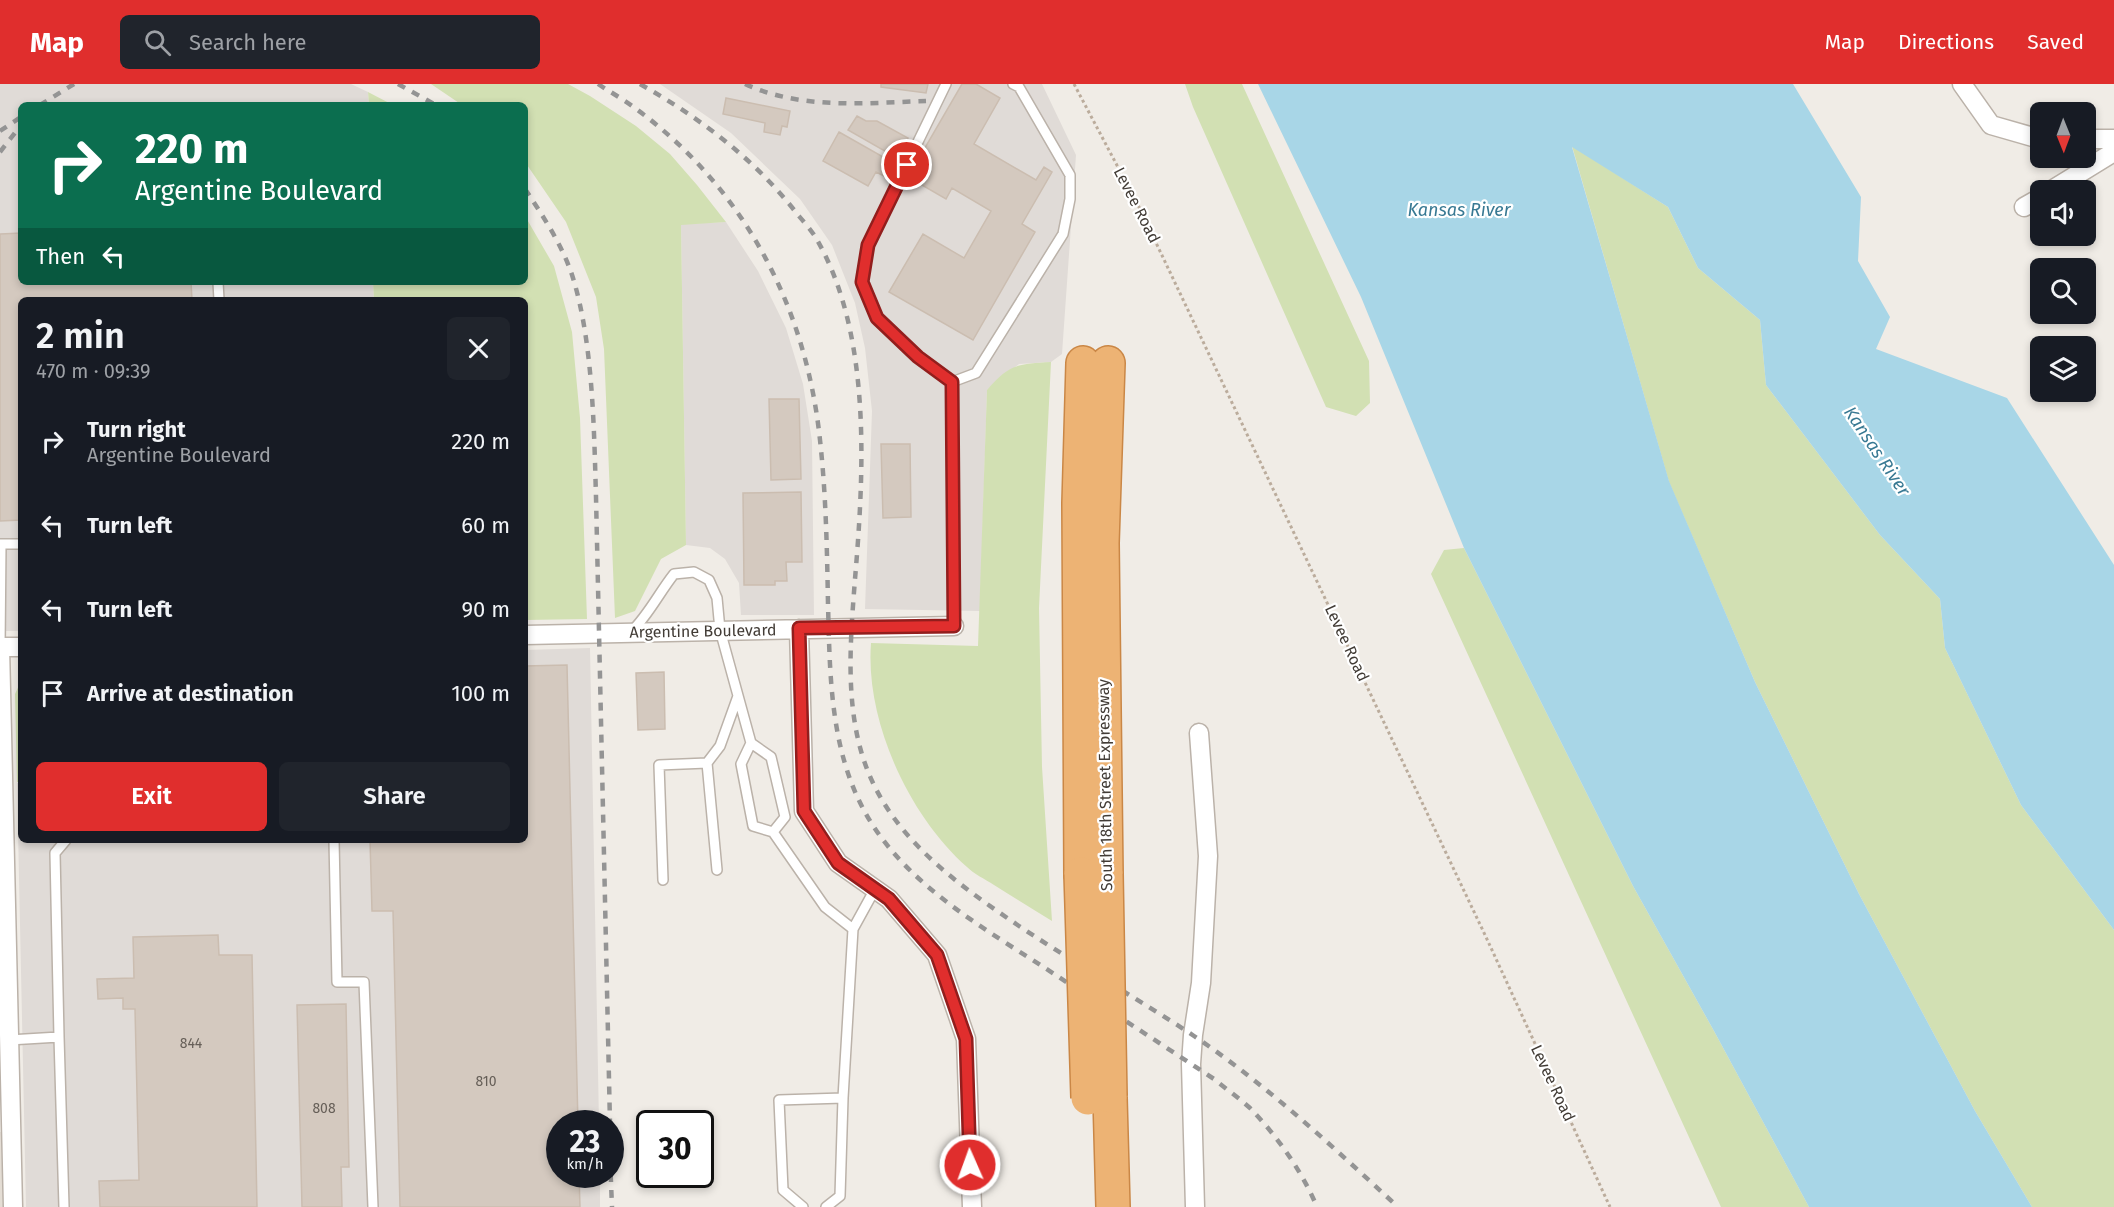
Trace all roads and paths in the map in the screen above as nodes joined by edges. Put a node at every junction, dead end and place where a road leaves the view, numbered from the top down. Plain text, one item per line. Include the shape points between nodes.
1 (946, 84) edge
2 (1013, 84) edge
3 (1074, 84) edge
4 (1962, 84) edge
5 (2030, 137) edge
6 (2096, 139) edge
7 (2114, 139) edge
8 (2114, 152) edge
9 (2068, 180) edge
10 (1095, 363) dead end
11 (952, 382) junction
12 (1, 544) edge
13 (18, 544) edge
14 (954, 626) joint
15 (799, 628) junction
16 (720, 630) junction
17 (630, 633) junction
18 (528, 635) edge
19 (0, 647) edge
20 (18, 647) edge
21 (738, 696) junction
22 (1199, 733) dead end
23 (751, 743) junction
24 (707, 763) junction
25 (773, 832) junction
26 (63, 843) edge
27 (334, 843) edge
28 (717, 870) dead end
29 (663, 880) dead end
30 (875, 889) junction
31 (853, 929) junction
32 (4, 995) edge
33 (59, 1037) junction
34 (9, 1040) junction
35 (843, 1098) junction
36 (1099, 1098) junction
37 (5, 1121) edge
38 (13, 1207) edge
39 (64, 1207) edge
40 (373, 1207) edge
41 (803, 1207) edge
42 (826, 1207) edge
43 (972, 1207) edge
44 (1090, 1207) edge
45 (1113, 1207) edge
46 (1195, 1207) edge
47 (1610, 1207) edge

1 - 11 lane via 868,245 862,282 877,318 918,357
2 - 11 lane via 1019,87 1070,175 1063,234 976,373
3 - 47 path, Levee Road via 1154,239
4 - 5 street via 1991,125
6 - 7 street
8 - 9 street
10 - 36 highway, South 18th Street Expressway, bridge via 1079,503
11 - 14 lane
12 - 13 lane
12 - 19 lane
14 - 15 street, Argentine Boulevard
15 - 16 street, Argentine Boulevard
15 - 30 street via 804,811 838,863
16 - 17 street, Argentine Boulevard
16 - 17 lane via 717,598 709,580 694,572 675,574
16 - 21 lane
17 - 18 street, Argentine Boulevard
19 - 20 street
19 - 32 street
21 - 23 lane
21 - 24 lane via 720,746
22 - 46 street via 1208,856 1201,983 1191,1064
23 - 25 lane via 771,757 785,817
23 - 25 lane via 741,764 753,826
24 - 28 lane
24 - 29 lane via 659,765
25 - 31 lane via 825,907
26 - 33 lane via 55,853
27 - 40 lane via 337,982 364,981
30 - 31 lane
30 - 43 street via 889,899 937,955 966,1039
31 - 35 lane
32 - 34 street
33 - 34 lane
33 - 39 lane
34 - 37 street
35 - 41 lane via 779,1100 783,1190
35 - 42 lane via 840,1197
36 - 44 highway, South 18th Street Expressway
36 - 45 highway, South 18th Street Expressway
37 - 38 street

